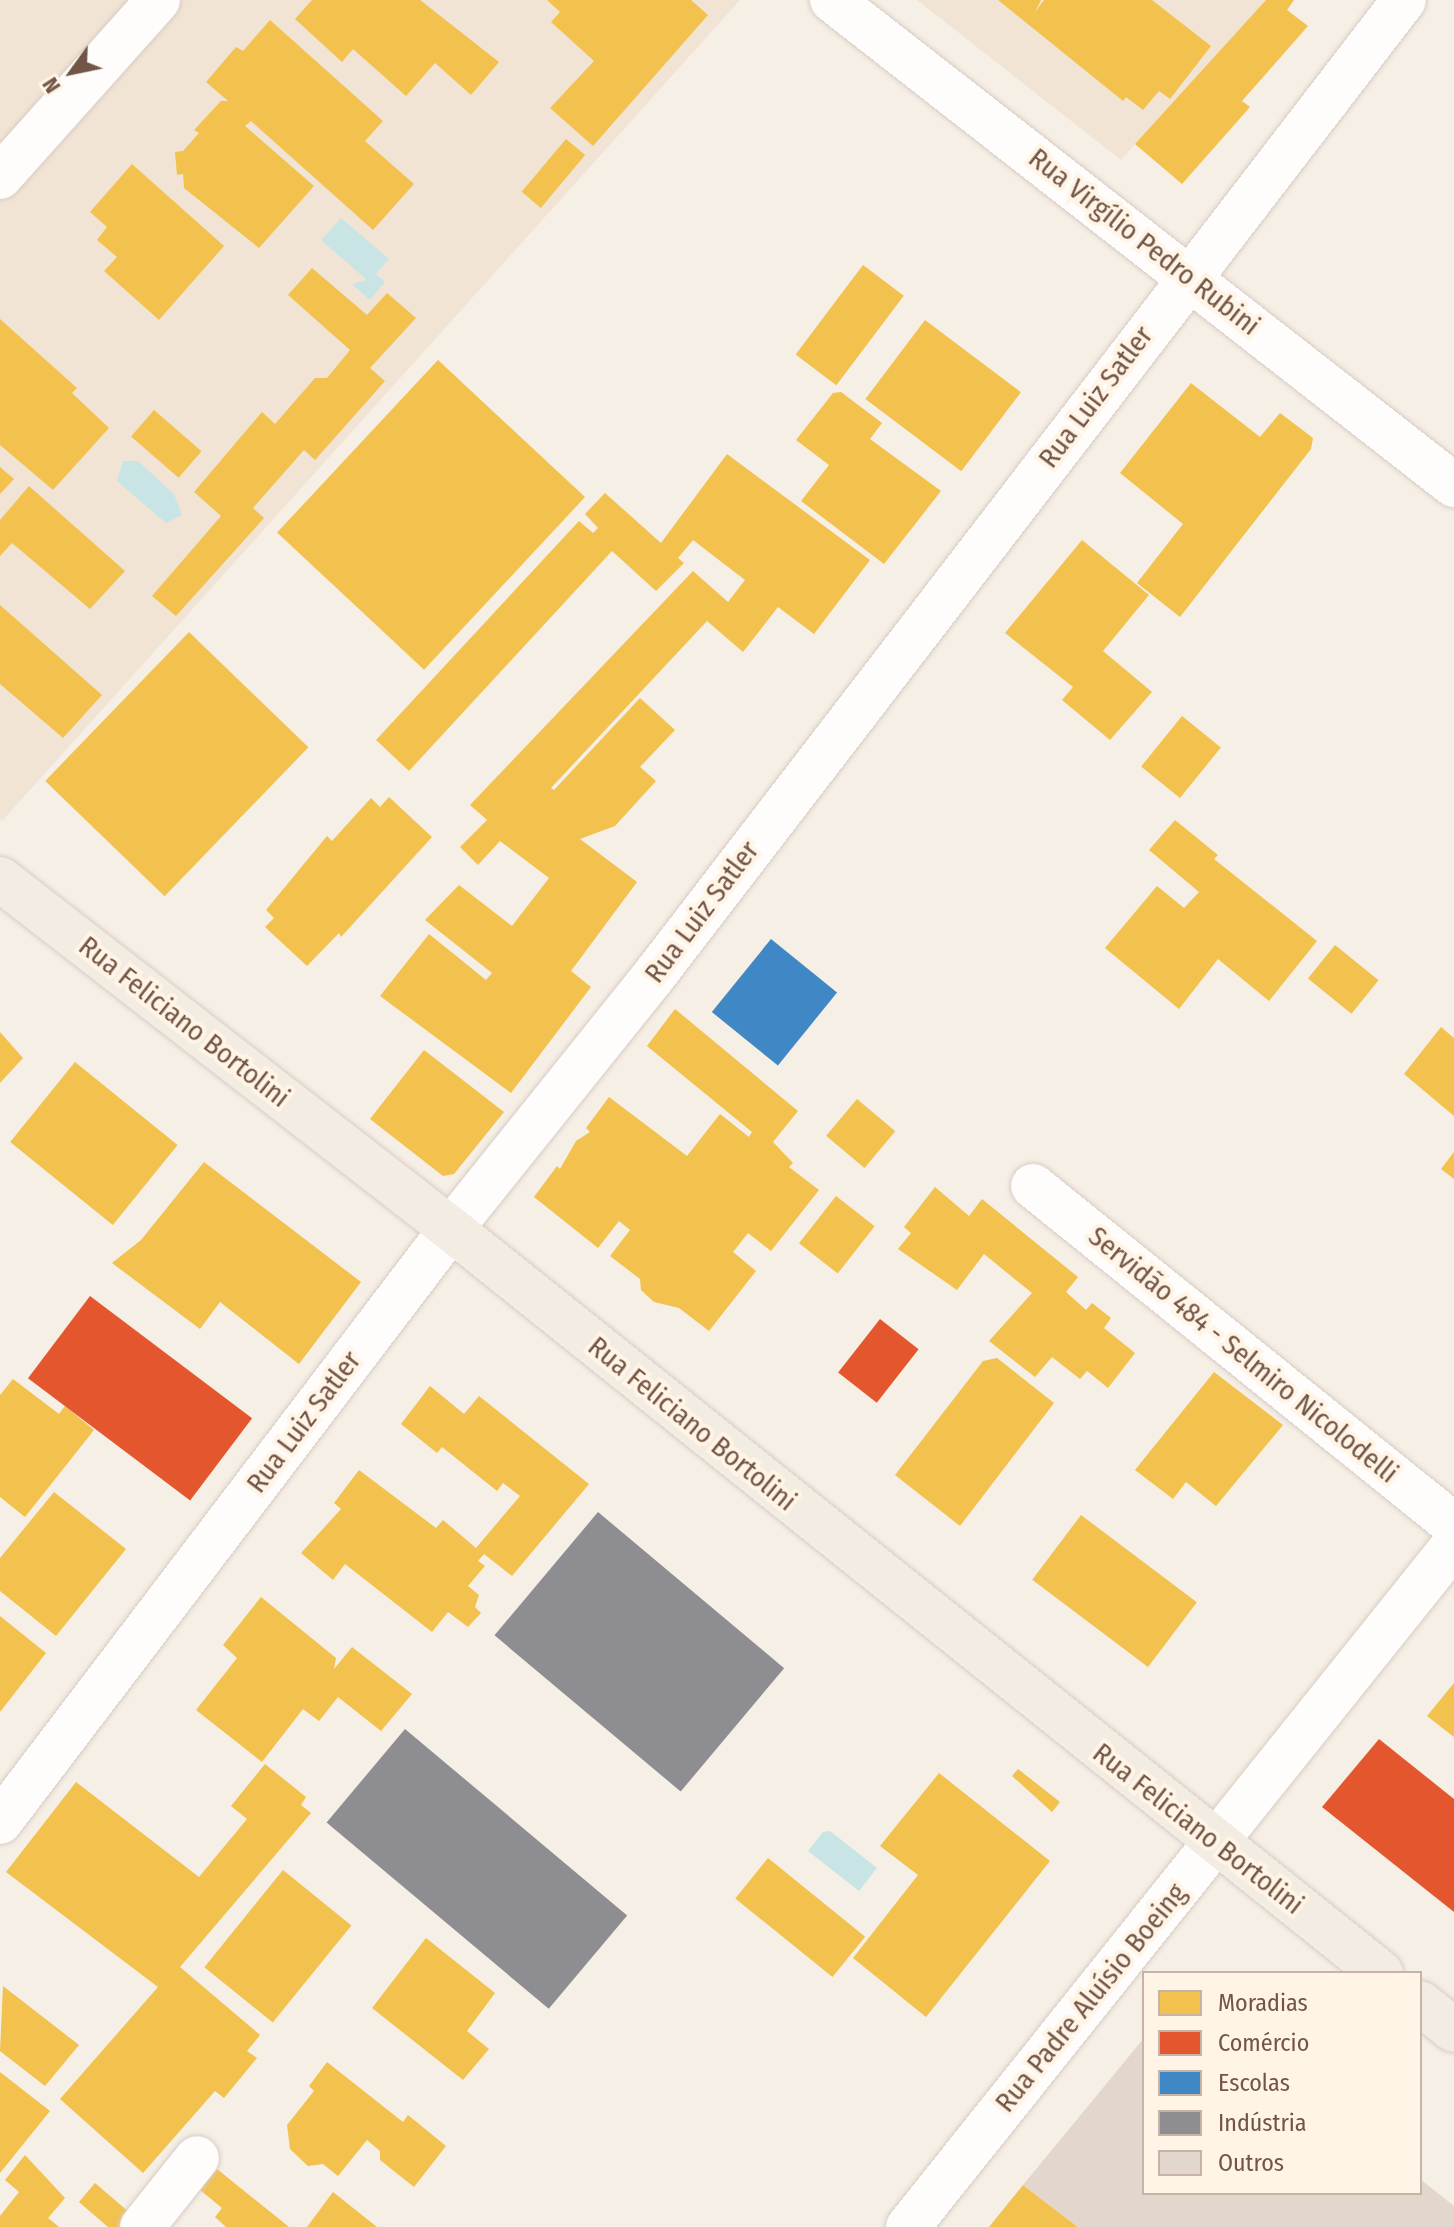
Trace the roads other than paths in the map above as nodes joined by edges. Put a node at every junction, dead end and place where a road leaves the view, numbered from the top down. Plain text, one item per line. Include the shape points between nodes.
1 (158, 0) edge
2 (832, 0) edge
3 (1404, 0) edge
4 (0, 177) edge
5 (1189, 276) junction
6 (1454, 485) edge
7 (0, 879) edge
8 (1033, 1186) dead end
9 (451, 1229) junction
10 (1454, 1525) edge
11 (1448, 1564) edge
12 (0, 1822) edge
13 (1215, 1843) junction
14 (1378, 1971) edge
15 (1422, 2005) edge
16 (1454, 2030) edge
17 (197, 2158) dead end
18 (142, 2227) edge
19 (908, 2227) edge

1 - 4 street
2 - 5 street, Rua Virgílio Pedro Rubini
3 - 5 street, Rua Luiz Satler
5 - 6 street, Rua Virgílio Pedro Rubini
5 - 9 street, Rua Luiz Satler via 653,977
7 - 9 main road, Rua Feliciano Bortolini
8 - 10 street, Servidão 484 - Selmiro Nicolodelli
9 - 12 street, Rua Luiz Satler
9 - 13 main road, Rua Feliciano Bortolini
11 - 13 street, Rua Padre Aluísio Boeing
13 - 14 main road, Rua Feliciano Bortolini
13 - 19 street, Rua Padre Aluísio Boeing
15 - 16 main road
17 - 18 street

